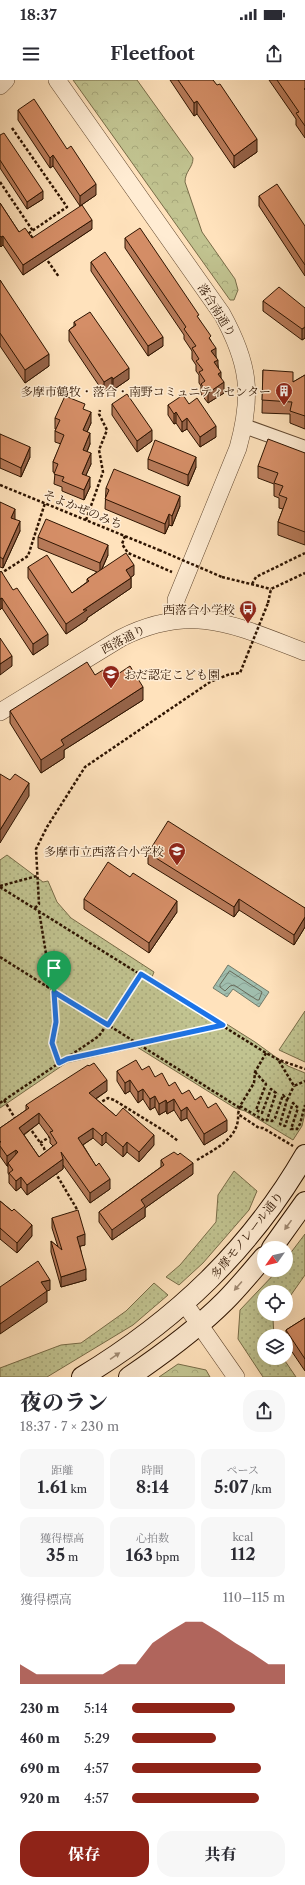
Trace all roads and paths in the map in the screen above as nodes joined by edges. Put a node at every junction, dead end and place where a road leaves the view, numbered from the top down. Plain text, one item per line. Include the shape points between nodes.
1 (6, 80) edge
2 (57, 80) edge
3 (0, 86) edge
4 (12, 128) dead end
5 (0, 182) edge
6 (33, 231) junction
7 (38, 246) edge
8 (42, 252) edge
9 (59, 277) dead end
10 (100, 410) dead end
11 (244, 426) junction
12 (305, 448) edge
13 (0, 485) edge
14 (45, 503) junction
15 (86, 520) junction
16 (125, 536) junction
17 (305, 553) edge
18 (173, 573) dead end
19 (305, 573) edge
20 (0, 574) edge
21 (252, 584) junction
22 (271, 589) junction
23 (177, 619) junction
24 (305, 652) edge
25 (0, 712) edge
26 (37, 876) junction
27 (0, 886) edge
28 (35, 908) junction
29 (39, 911) junction
30 (0, 957) edge
31 (141, 974) junction
32 (47, 987) junction
33 (54, 992) junction
34 (108, 1025) junction
35 (223, 1025) junction
36 (137, 1043) junction
37 (266, 1053) junction
38 (67, 1059) junction
39 (279, 1060) junction
40 (59, 1063) junction
41 (305, 1069) edge
42 (255, 1072) junction
43 (305, 1081) edge
44 (294, 1086) junction
45 (4, 1100) junction
46 (287, 1100) junction
47 (0, 1103) edge
48 (305, 1105) edge
49 (95, 1106) edge
50 (240, 1107) junction
51 (256, 1110) junction
52 (238, 1114) junction
53 (253, 1114) junction
54 (267, 1120) junction
55 (18, 1124) edge
56 (28, 1125) edge
57 (52, 1135) edge
58 (178, 1141) dead end
59 (40, 1143) junction
60 (302, 1152) edge
61 (46, 1157) edge
62 (197, 1160) dead end
63 (52, 1167) edge
64 (305, 1202) edge
65 (78, 1211) edge
66 (277, 1241) edge
67 (257, 1265) edge
68 (185, 1304) junction
69 (200, 1324) junction
70 (82, 1377) edge
71 (129, 1377) edge
72 (236, 1377) edge

1 - 3 street
2 - 11 street, 落合南通り via 222,314 236,340 245,367
4 - 6 path via 67,207
5 - 6 path
6 - 7 path via 29,233
8 - 9 path
10 - 15 path via 99,414 108,430 99,450 103,472
11 - 12 street
11 - 23 street, 落合南通り via 238,448 176,600
13 - 14 path, そよかぜのみち
14 - 15 path, そよかぜのみち
14 - 20 path via 28,556
15 - 16 path, そよかぜのみち
16 - 18 path via 122,544 128,554
16 - 21 path, そよかぜのみち, bridge via 222,577
17 - 21 path via 256,577
19 - 22 path
21 - 22 path, そよかぜのみち
22 - 26 path, bridge via 268,603 240,673 210,682 85,767 36,849
23 - 24 street, 西落通り via 214,621
23 - 25 street, 西落通り via 139,629 121,638
26 - 27 path
26 - 28 path via 39,904
27 - 28 path
28 - 29 path
29 - 31 path
29 - 32 path via 50,972
30 - 32 path
31 - 34 path
31 - 35 path
32 - 33 path
33 - 34 path
33 - 40 path via 56,1022 52,1043
34 - 36 path
34 - 38 path via 99,1036
35 - 36 path
35 - 37 path
36 - 38 path
36 - 50 path
37 - 39 path
37 - 42 path
38 - 40 path
39 - 41 path
39 - 44 path
40 - 45 path
42 - 50 path via 254,1083
42 - 51 path via 266,1084
43 - 44 path
44 - 46 path
45 - 47 path
45 - 55 path
46 - 48 path via 280,1124 285,1126 293,1103 298,1108 291,1129 297,1129 300,1124
46 - 54 path via 282,1095 275,1118 272,1121
49 - 58 path via 108,1098 114,1100
50 - 52 path
50 - 53 path
51 - 53 path
51 - 54 path via 262,1113 271,1089 276,1093
52 - 60 path
52 - 62 path via 239,1122 228,1141
53 - 54 path
56 - 59 path
57 - 59 path
59 - 61 path
60 - 68 main road, 多摩モノレール通り via 289,1182 254,1230
63 - 65 path
64 -> 66 main road, 多摩モノレール通り
67 -> 69 main road via 225,1301
68 - 69 street
70 -> 68 main road, 多摩モノレール通り via 150,1332
69 - 71 main road
69 - 72 street

